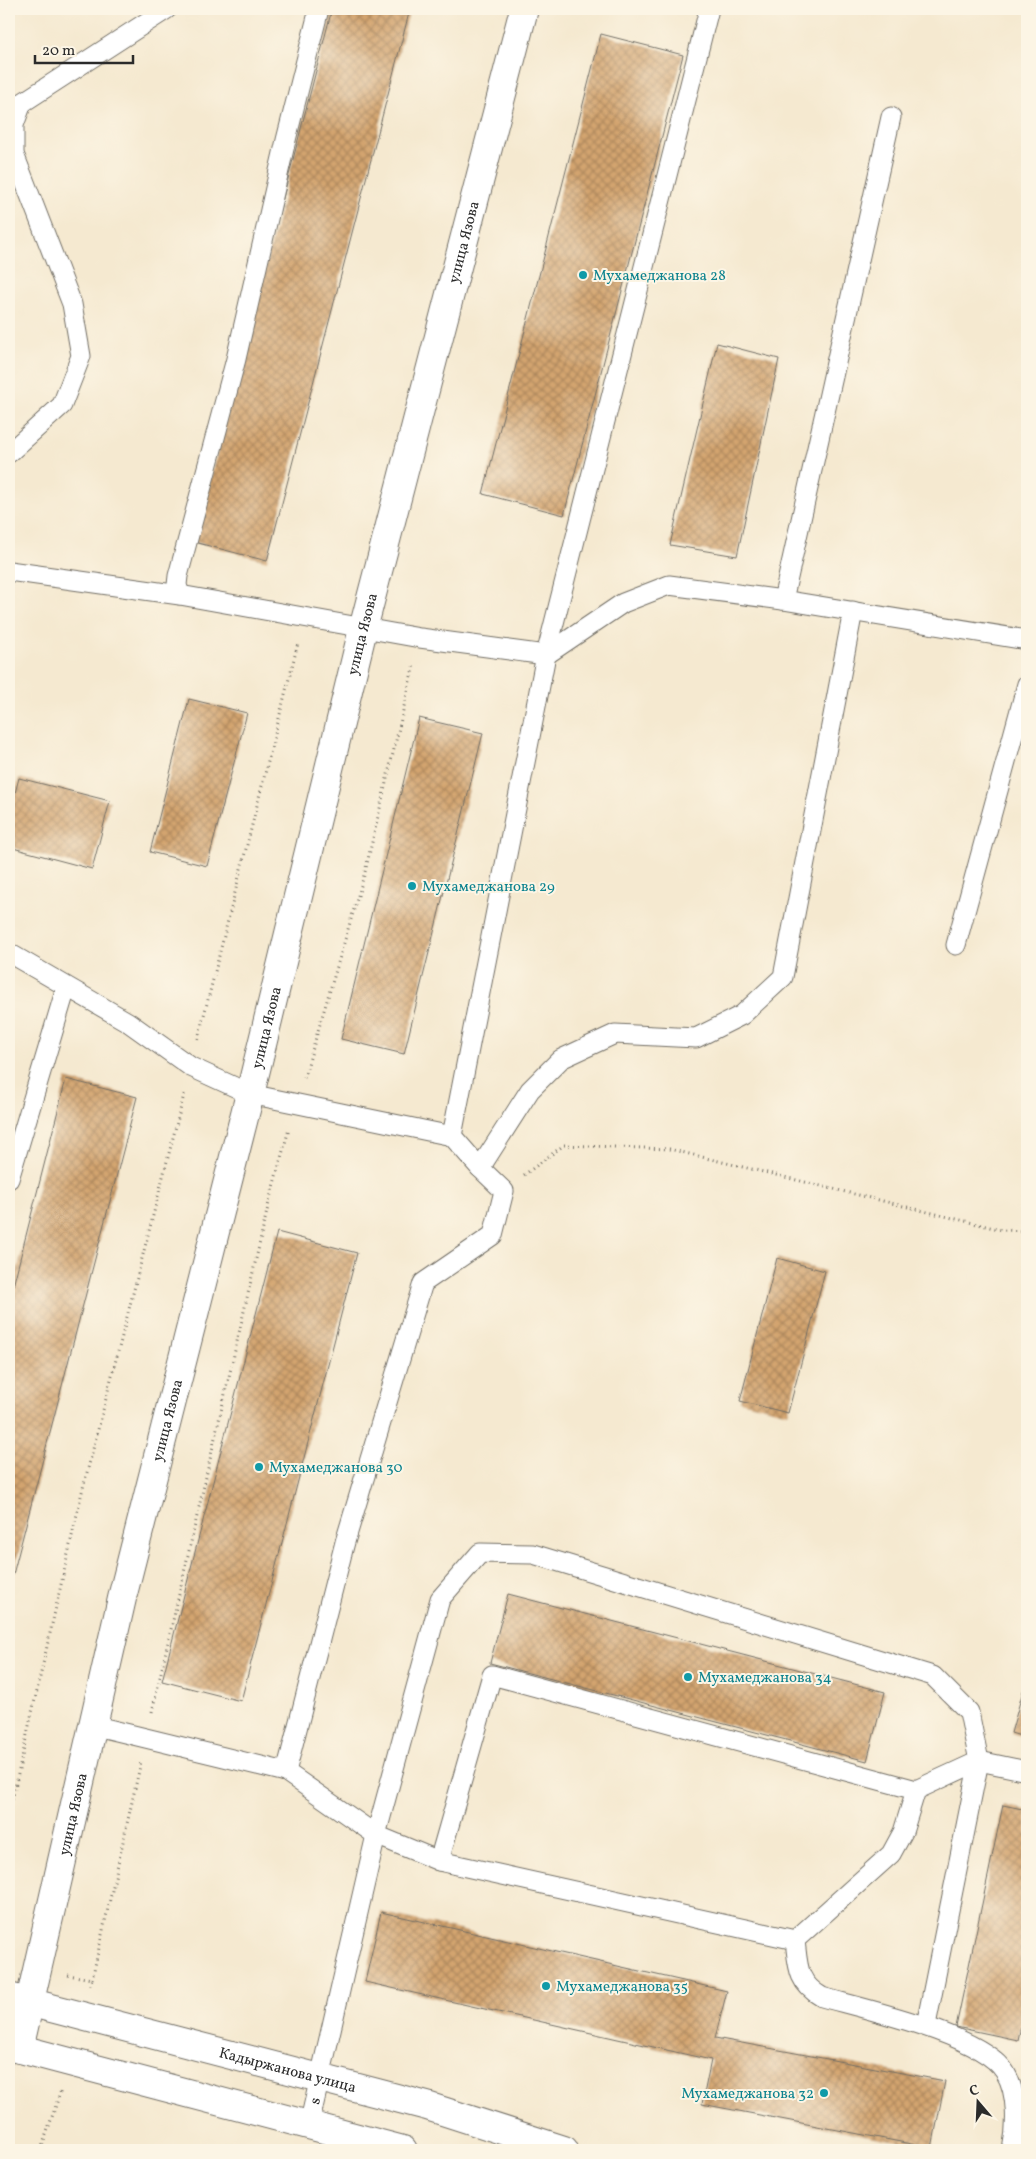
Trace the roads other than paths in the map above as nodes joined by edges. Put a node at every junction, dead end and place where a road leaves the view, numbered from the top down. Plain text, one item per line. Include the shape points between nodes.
1 (167, 9) edge
2 (319, 9) edge
3 (524, 9) edge
4 (709, 9) edge
5 (891, 117) dead end
6 (9, 453) edge
7 (9, 571) edge
8 (180, 595) junction
9 (783, 600) junction
10 (853, 611) junction
11 (363, 629) junction
12 (1027, 640) edge
13 (546, 655) junction
14 (1027, 684) edge
15 (956, 945) dead end
16 (9, 953) edge
17 (66, 988) junction
18 (250, 1094) junction
19 (452, 1136) junction
20 (480, 1168) junction
21 (9, 1179) edge
22 (92, 1725) junction
23 (979, 1761) junction
24 (1027, 1771) edge
25 (286, 1772) junction
26 (916, 1790) junction
27 (376, 1835) junction
28 (440, 1861) junction
29 (795, 1940) junction
30 (19, 2000) edge
31 (926, 2026) junction
32 (14, 2047) edge
33 (321, 2078) junction
34 (309, 2124) junction
35 (385, 2148) edge
36 (564, 2150) edge
37 (1012, 2150) edge

1 - 6 lane via 22,103 19,111 14,126 14,154 72,304 81,356 62,405
2 - 8 lane via 236,359 178,576
3 - 11 street, улица Язова
4 - 13 lane
5 - 9 lane
7 - 8 lane
8 - 11 lane
9 - 10 lane
9 - 13 lane via 669,585 623,603
10 - 12 lane
10 - 20 lane via 782,977 742,1015 696,1038 615,1034 561,1059 530,1090
11 - 13 lane
11 - 18 street, улица Язова
13 - 19 lane
14 - 15 lane
16 - 17 lane
17 - 18 lane via 128,1022 191,1067
17 - 21 lane
18 - 19 lane
18 - 22 street, улица Язова
19 - 20 lane
20 - 25 lane via 504,1191 492,1235 424,1283 345,1542
22 - 25 lane
22 - 30 street, улица Язова
23 - 24 lane
23 - 26 lane
23 - 27 lane, s via 969,1712 933,1676 533,1554 480,1553 440,1599
23 - 31 lane
25 - 27 lane
26 - 28 lane via 492,1675
26 - 29 lane via 903,1832 891,1854
27 - 28 lane
27 - 33 lane, s
28 - 29 lane
29 - 31 lane via 798,1968 810,1990 822,1997
30 - 32 street, улица Язова
30 - 33 street, Кадыржанова улица
31 - 37 lane via 989,2054 1005,2072 1013,2091 1015,2137
32 - 34 street
33 - 34 lane, s
33 - 36 street, Кадыржанова улица via 427,2106
34 - 35 street

